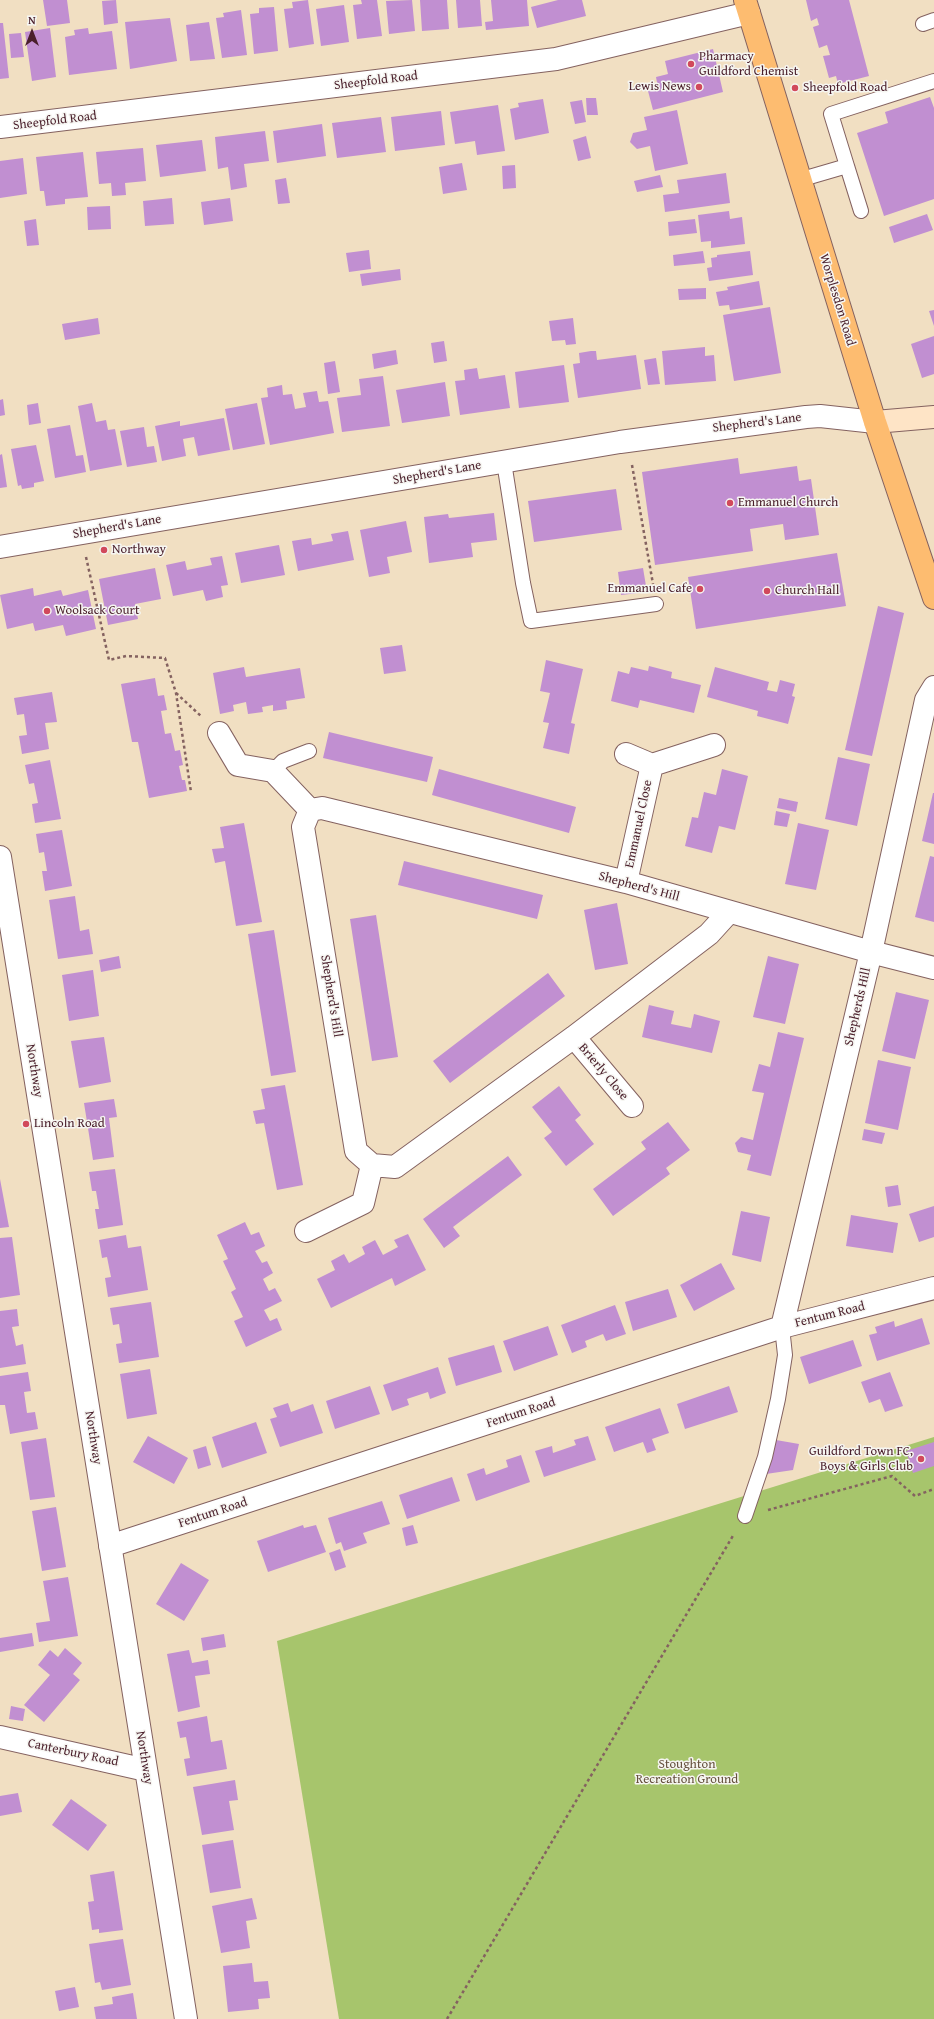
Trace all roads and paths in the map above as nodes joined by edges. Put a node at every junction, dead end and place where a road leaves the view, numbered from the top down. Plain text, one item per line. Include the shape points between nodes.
1 (747, 6) edge
2 (934, 81) edge
3 (0, 128) edge
4 (847, 166) junction
5 (799, 180) junction
6 (861, 211) dead end
7 (934, 417) edge
8 (875, 422) junction
9 (627, 441) junction
10 (504, 462) junction
11 (81, 533) junction
12 (0, 547) edge
13 (934, 598) edge
14 (656, 604) joint
15 (176, 693) junction
16 (930, 693) edge
17 (219, 733) joint
18 (714, 746) dead end
19 (309, 751) dead end
20 (626, 754) dead end
21 (652, 765) junction
22 (273, 771) junction
23 (191, 792) dead end
24 (310, 810) junction
25 (0, 857) edge
26 (626, 882) junction
27 (729, 912) junction
28 (871, 952) junction
29 (8, 955) edge
30 (934, 968) edge
31 (574, 1037) junction
32 (632, 1106) dead end
33 (372, 1165) junction
34 (306, 1231) dead end
35 (934, 1288) edge
36 (782, 1328) junction
37 (934, 1489) edge
38 (745, 1516) junction
39 (110, 1546) junction
40 (0, 1737) edge
41 (146, 1770) junction
42 (186, 2019) edge
43 (447, 2019) edge

1 - 3 street, Sheepfold Road via 556,59
1 - 5 main road, Worplesdon Road
2 - 4 lane via 831,114
4 - 5 lane
4 - 6 lane
5 - 8 main road, Worplesdon Road
7 - 8 street
8 - 9 street, Shepherd's Lane via 820,416 806,417
8 - 13 main road, Worplesdon Road
9 - 10 street, Shepherd's Lane
9 - 14 path
10 - 11 street, Shepherd's Lane
10 - 14 lane via 531,621
11 - 12 street, Shepherd's Lane
11 - 15 path via 109,660 126,656 165,658
15 - 17 path
15 - 23 path
16 - 28 street, Shepherds Hill
17 - 22 street via 238,765
18 - 21 street, Emmanuel Close
19 - 22 lane via 284,761
20 - 21 street, Emmanuel Close
21 - 26 street, Emmanuel Close
22 - 24 street
24 - 26 street, Shepherd's Hill via 322,808
24 - 33 street, Shepherd's Hill via 303,827 356,1151
25 - 29 street, Northway
26 - 27 street, Shepherd's Hill
27 - 28 street, Shepherd's Hill
27 - 31 street via 709,934
28 - 30 street, Shepherd's Hill
28 - 36 street, Shepherds Hill
29 - 39 street, Northway
31 - 32 street, Brierly Close
31 - 33 street via 395,1167
33 - 34 street via 363,1203
35 - 36 street, Fentum Road
36 - 38 lane via 786,1355 778,1399 765,1456
36 - 39 street, Fentum Road
37 - 38 path via 915,1496 892,1476
38 - 43 path
39 - 41 street, Northway
40 - 41 street, Canterbury Road
41 - 42 street, Northway

